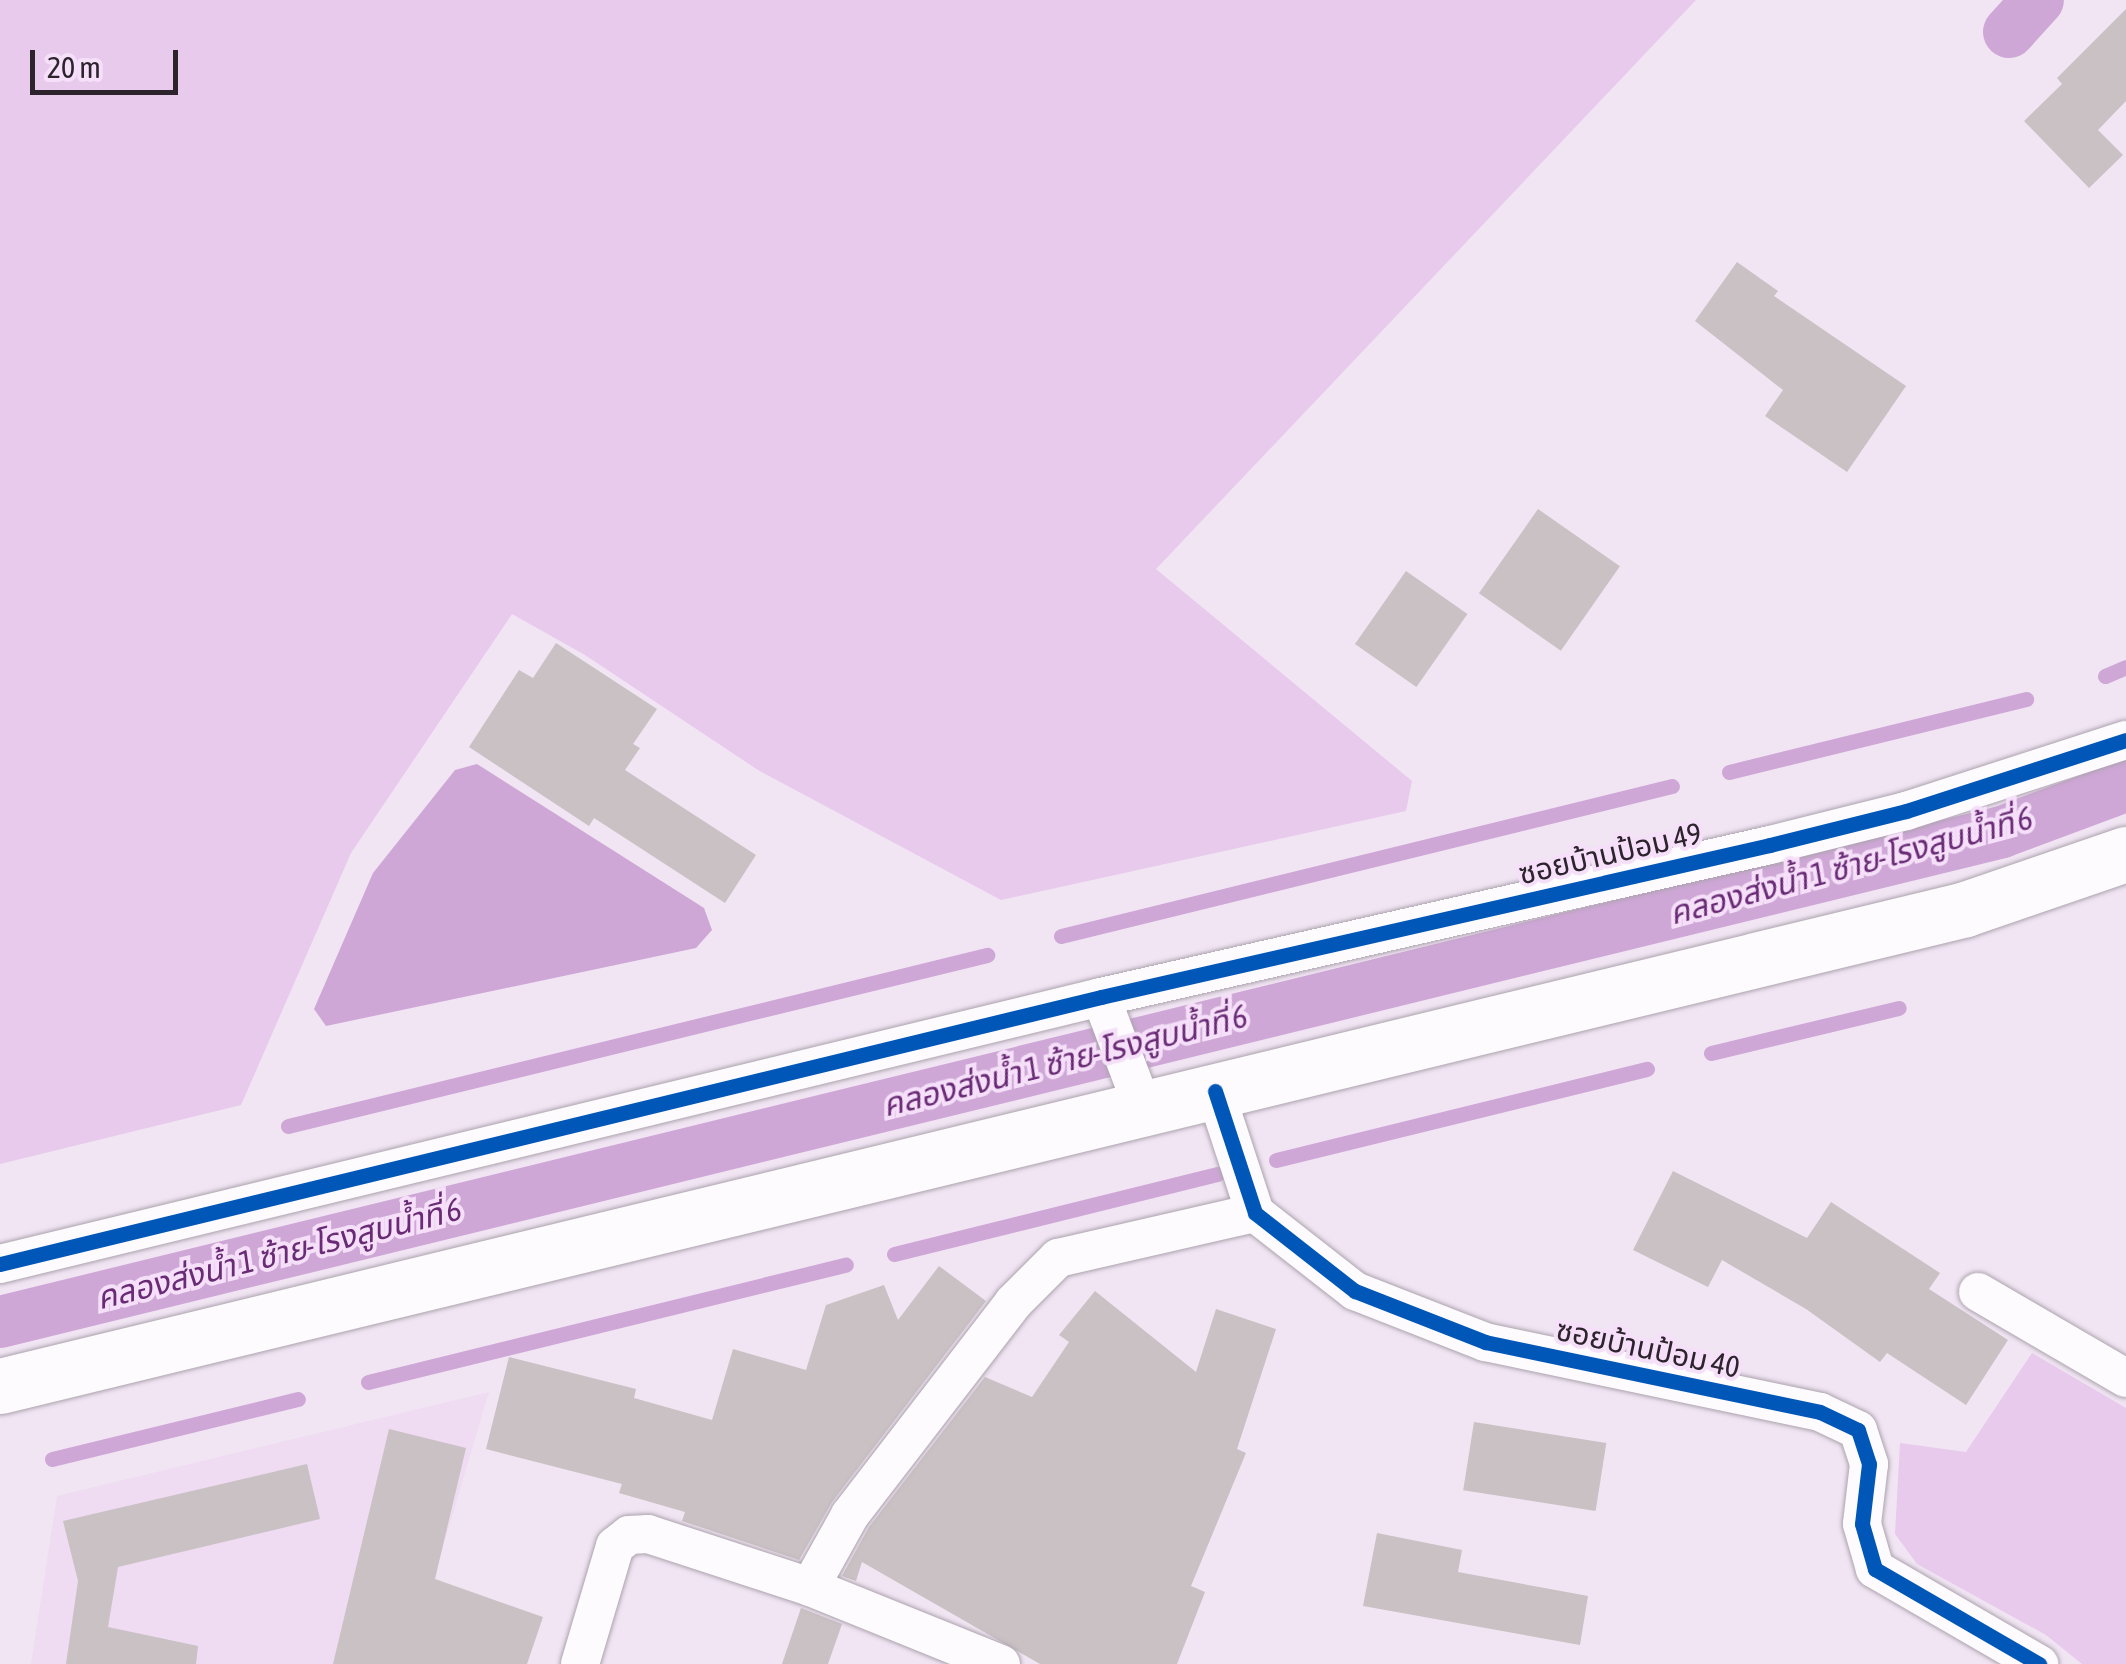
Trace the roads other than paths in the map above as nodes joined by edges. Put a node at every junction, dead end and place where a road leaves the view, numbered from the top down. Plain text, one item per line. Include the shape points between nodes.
1 (2126, 740) edge
2 (2126, 854) edge
3 (1107, 1014) junction
4 (1135, 1087) junction
5 (1215, 1091) junction
6 (1255, 1213) junction
7 (0, 1264) edge
8 (1978, 1292) dead end
9 (2126, 1378) edge
10 (0, 1386) edge
11 (810, 1588) junction
12 (934, 1652) edge
13 (580, 1664) edge
14 (1001, 1664) edge
15 (2039, 1664) edge

1 - 3 street, ซอยบ้านป้อม 49 via 1906,811
2 - 5 main road via 1965,909
3 - 4 street
3 - 7 street, ซอยบ้านป้อม 49
4 - 5 main road
4 - 10 main road
5 - 6 street
6 - 11 street via 1058,1258 1014,1303 862,1500
6 - 15 street, ซอยบ้านป้อม 40 via 1355,1290 1485,1342 1820,1412 1858,1430 1869,1464 1862,1524 1875,1569
8 - 9 street
11 - 12 street
11 - 13 street via 648,1534 629,1535 615,1546
12 - 14 street

